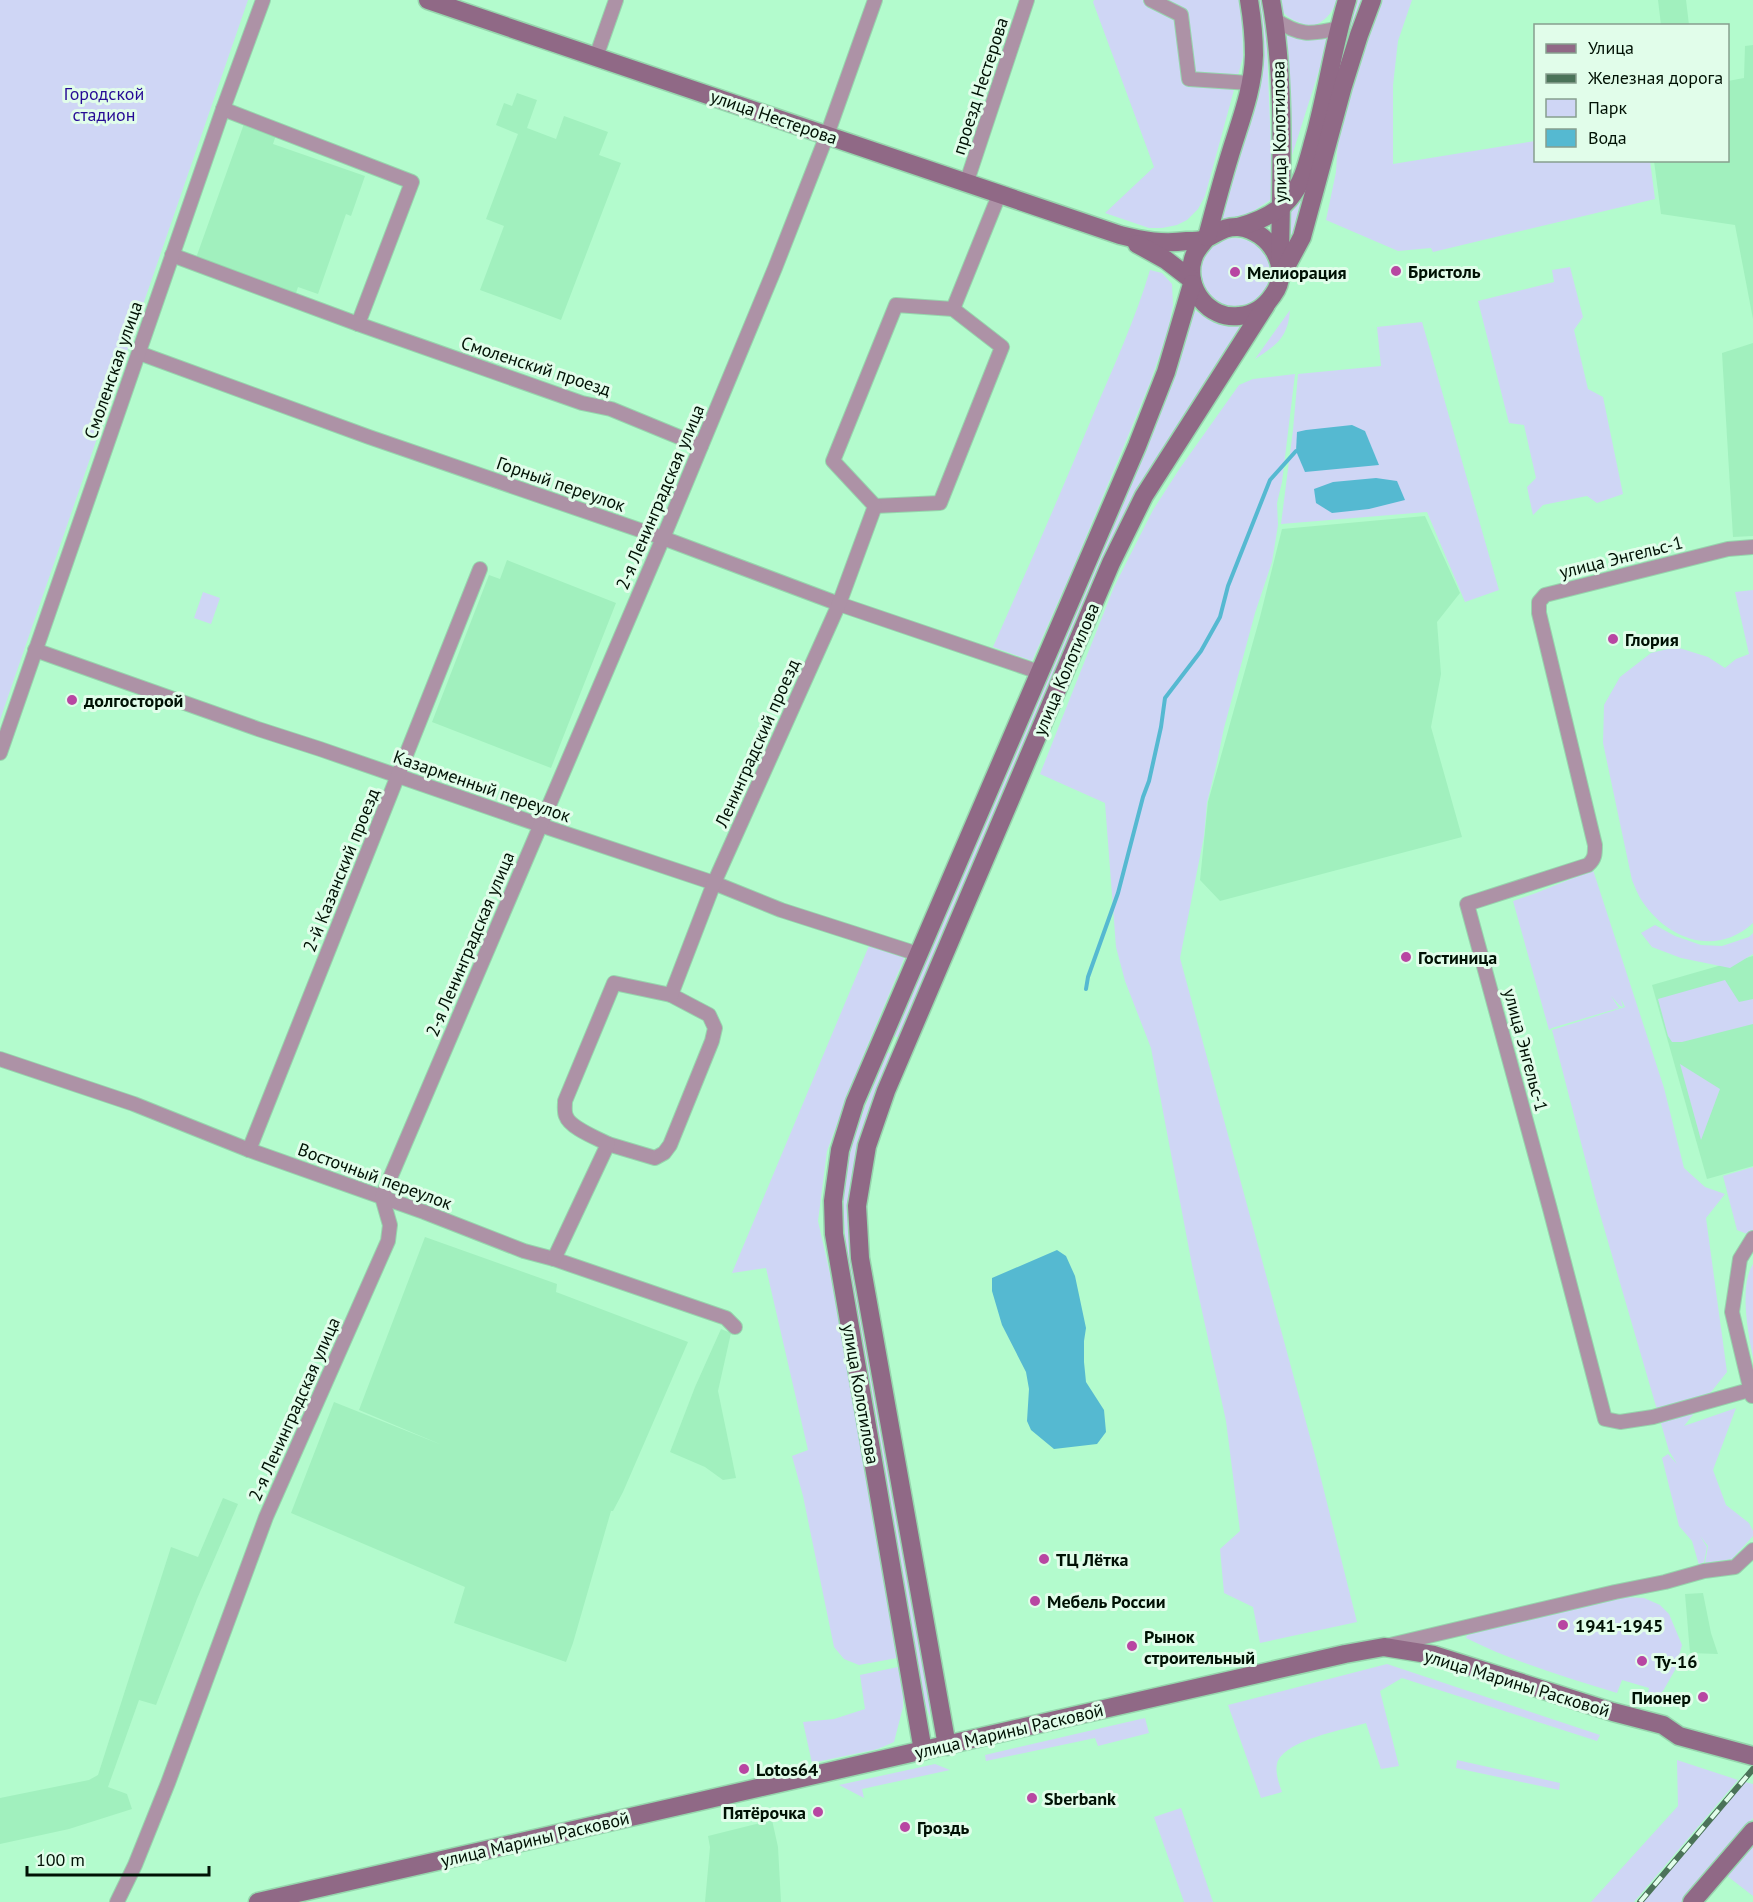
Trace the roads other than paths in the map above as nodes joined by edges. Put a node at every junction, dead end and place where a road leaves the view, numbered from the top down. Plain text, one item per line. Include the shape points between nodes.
1 (263, 0) edge
2 (428, 0) edge
3 (616, 0) edge
4 (874, 0) edge
5 (1027, 0) edge
6 (1151, 0) edge
7 (1249, 0) edge
8 (1271, 0) edge
9 (1347, 0) edge
10 (1372, 0) edge
11 (1274, 19) junction
12 (1339, 28) junction
13 (596, 57) junction
14 (1250, 83) junction
15 (223, 109) junction
16 (827, 135) junction
17 (966, 184) junction
18 (999, 195) junction
19 (1281, 208) junction
20 (1237, 227) junction
21 (1120, 235) junction
22 (1206, 238) junction
23 (172, 255) junction
24 (1280, 271) junction
25 (1192, 282) junction
26 (1266, 305) junction
27 (953, 309) junction
28 (358, 324) junction
29 (138, 353) junction
30 (701, 446) junction
31 (875, 506) junction
32 (663, 538) junction
33 (1753, 547) edge
34 (480, 570) dead end
35 (839, 604) junction
36 (34, 650) junction
37 (1039, 672) junction
38 (0, 753) edge
39 (398, 776) junction
40 (540, 825) junction
41 (714, 883) junction
42 (918, 954) junction
43 (670, 995) junction
44 (881, 1043) junction
45 (903, 1052) junction
46 (0, 1059) edge
47 (608, 1144) junction
48 (249, 1150) junction
49 (382, 1197) junction
50 (1753, 1238) edge
51 (554, 1259) junction
52 (1740, 1259) junction
53 (1753, 1266) edge
54 (735, 1327) dead end
55 (1752, 1392) edge
56 (1753, 1550) edge
57 (1384, 1647) junction
58 (946, 1746) junction
59 (923, 1751) junction
60 (1753, 1756) edge
61 (1753, 1831) edge
62 (117, 1902) edge
63 (258, 1902) edge
64 (1692, 1902) edge

1 - 15 street, Смоленская улица
2 - 13 main road, улица Нестерова
3 - 13 street
4 - 16 street, 2-я Ленинградская улица
5 - 17 street, проезд Нестерова
6 - 14 street via 1181,15 1190,79
7 - 14 main road, улица Колотилова via 1254,57
8 - 11 main road, улица Колотилова
9 - 12 main road
10 - 24 main road via 1343,86 1302,237
11 - 12 street via 1291,30 1306,33
11 - 19 main road, улица Колотилова via 1280,94
12 - 19 main road via 1305,171
13 - 16 main road, улица Нестерова
14 - 22 main road, улица Колотилова
15 - 23 street, Смоленская улица
15 - 28 street via 412,182
16 - 17 main road, улица Нестерова
16 - 30 street, 2-я Ленинградская улица
17 - 18 main road, улица Нестерова
18 - 21 main road, улица Нестерова
18 - 27 street
19 - 20 main road via 1254,223
19 - 24 main road, улица Колотилова
20 - 22 main road via 1225,228
20 - 24 main road via 1265,238 1275,250
21 - 22 main road, улица Нестерова via 1159,243
21 - 25 main road, улица Нестерова via 1166,260
22 - 25 main road, улица Колотилова via 1192,260
23 - 28 street, Смоленский проезд
23 - 29 street, Смоленская улица
24 - 26 main road, улица Колотилова via 1276,290
25 - 26 main road via 1204,303 1223,315 1253,313
25 - 37 main road, улица Колотилова via 1166,372
26 - 45 main road, улица Колотилова via 1144,496 1115,554
27 - 31 street via 896,304 833,461
27 - 31 street via 1002,347 940,503
28 - 30 street, Смоленский проезд via 582,403 610,409
29 - 32 street, Горный переулок
29 - 36 street, Смоленская улица
30 - 32 street, 2-я Ленинградская улица
31 - 35 street, Ленинградский проезд
32 - 35 street, Горный переулок
32 - 40 street, 2-я Ленинградская улица
33 - 55 street, улица Энгельс-1 via 1728,549 1545,595 1539,602 1595,854 1588,865 1467,904 1605,1419 1620,1422 1653,1417
34 - 39 street, 2-й Казанский проезд
35 - 37 street, Горный переулок
35 - 41 street, Ленинградский проезд
36 - 38 street, Смоленская улица
36 - 39 street, Казарменный переулок
37 - 42 main road, улица Колотилова
39 - 40 street, Казарменный переулок
39 - 48 street, 2-й Казанский проезд
40 - 41 street, Казарменный переулок
40 - 49 street, 2-я Ленинградская улица
41 - 42 street, Казарменный переулок via 781,910
41 - 43 street, Ленинградский проезд
42 - 44 main road, улица Колотилова
43 - 47 street via 614,983 565,1101 565,1116 570,1123
43 - 47 street via 709,1015 714,1028 674,1134 664,1153 655,1158
44 - 45 main road
44 - 59 main road, улица Колотилова via 855,1102 840,1150 833,1201 834,1234
45 - 58 main road, улица Колотилова via 867,1146 857,1206 860,1258
46 - 48 street, Восточный переулок via 134,1104
47 - 51 street
48 - 49 street, Восточный переулок
49 - 51 street, Восточный переулок
49 - 62 street, 2-я Ленинградская улица via 390,1226 388,1240 266,1517 168,1783
50 - 52 street, улица Энгельс-1
51 - 54 street, Восточный переулок via 726,1318
52 - 53 street
52 - 55 street, улица Энгельс-1 via 1732,1312
56 - 57 street via 1735,1568 1704,1571
57 - 58 main road, улица Марины Расковой
57 - 60 main road, улица Марины Расковой via 1434,1655 1663,1725 1679,1736
58 - 59 main road, улица Марины Расковой
59 - 63 main road, улица Марины Расковой
61 - 64 main road

